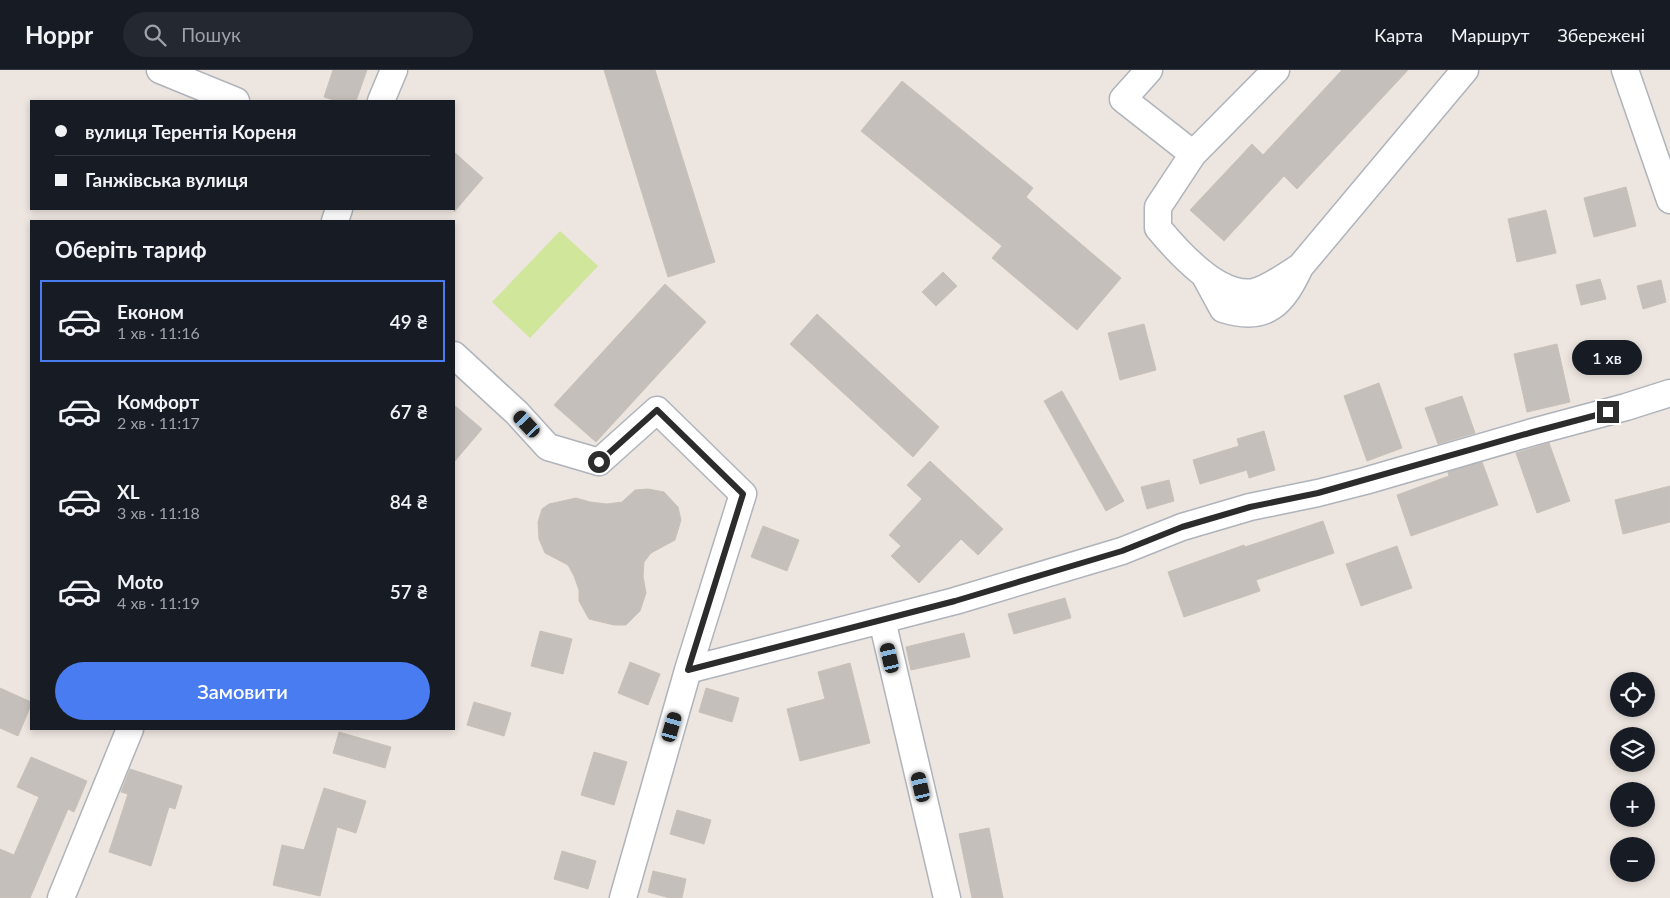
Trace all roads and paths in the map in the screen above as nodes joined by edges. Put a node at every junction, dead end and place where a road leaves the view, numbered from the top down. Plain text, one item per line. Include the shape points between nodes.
1 (160, 70) edge
2 (394, 70) edge
3 (1149, 70) edge
4 (1276, 70) edge
5 (1465, 70) edge
6 (1625, 70) edge
7 (234, 100) edge
8 (381, 100) edge
9 (1194, 154) junction
10 (1670, 200) edge
11 (455, 356) edge
12 (1670, 392) edge
13 (882, 620) junction
14 (688, 670) junction
15 (130, 730) edge
16 (61, 898) edge
17 (622, 898) edge
18 (947, 898) edge

1 - 7 street
2 - 8 street
3 - 9 street via 1122,99
4 - 9 street
5 - 9 street via 1300,267 1254,292 1233,290 1205,276 1158,228 1158,208
6 - 10 street
11 - 14 street via 517,413 548,447 599,462 657,410 743,494
12 - 13 street via 1365,481 1250,507 1182,527 1122,551
13 - 14 street
13 - 18 street
14 - 17 street
15 - 16 street

